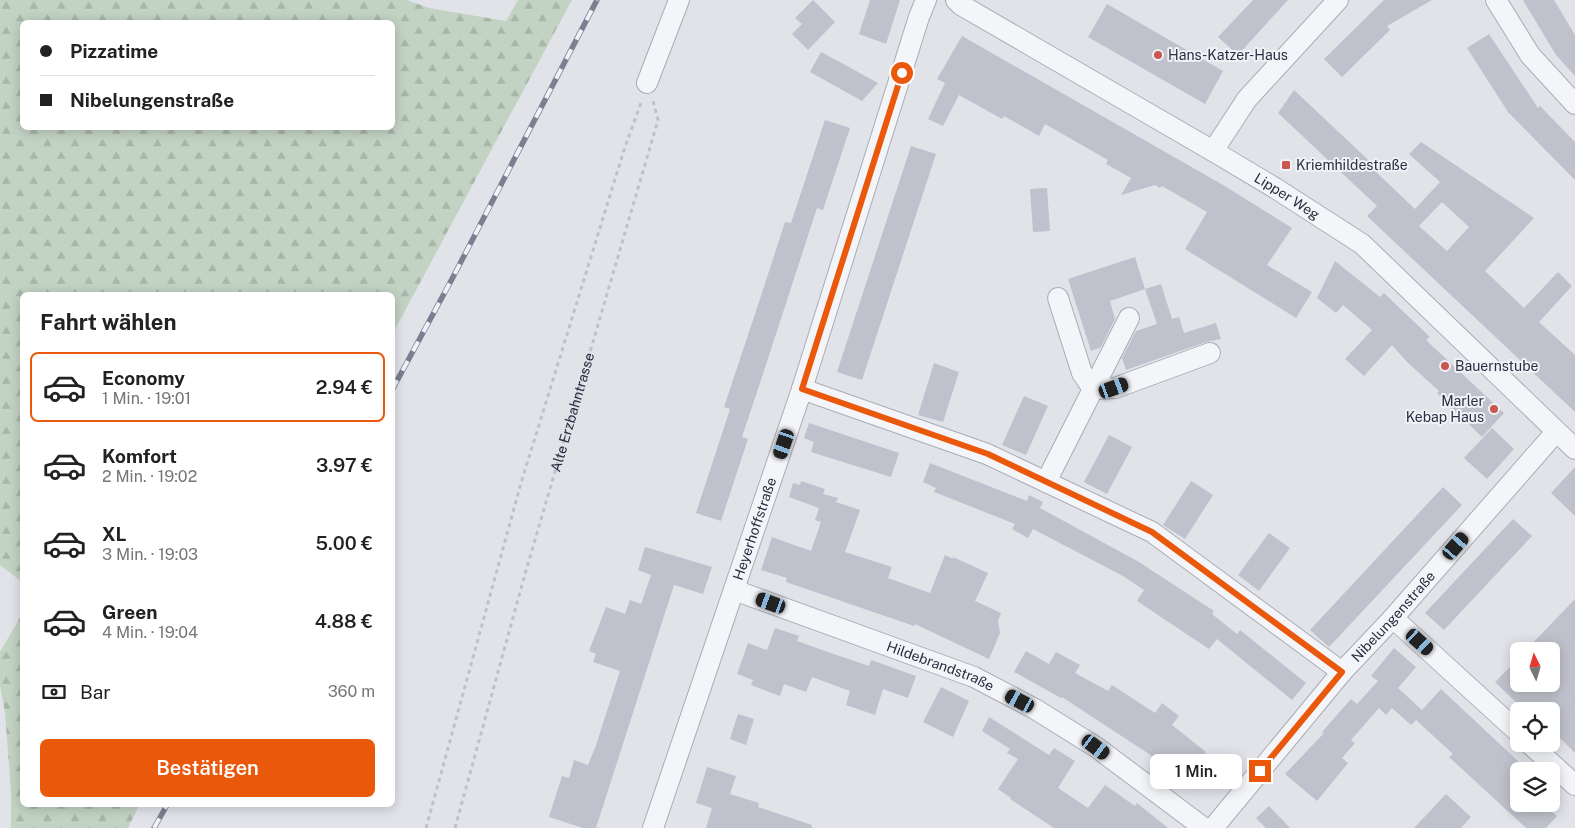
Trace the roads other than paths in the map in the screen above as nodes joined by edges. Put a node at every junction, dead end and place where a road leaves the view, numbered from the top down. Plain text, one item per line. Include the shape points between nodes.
1 (679, 0) edge
2 (926, 0) edge
3 (956, 0) edge
4 (1338, 0) edge
5 (1496, 0) edge
6 (647, 83) road end
7 (1575, 104) edge
8 (1212, 151) junction
9 (1058, 298) dead end
10 (1129, 318) dead end
11 (1210, 353) dead end
12 (802, 389) junction
13 (1093, 389) junction
14 (1556, 432) junction
15 (1575, 449) edge
16 (1046, 482) junction
17 (734, 590) junction
18 (1394, 618) junction
19 (1342, 672) junction
20 (1510, 726) edge
21 (1539, 752) edge
22 (1575, 785) edge
23 (653, 828) edge
24 (1204, 828) edge
25 (1213, 828) edge

1 - 6 street
2 - 12 street, Heyerhoffstraße
3 - 8 street, Lipper Weg
4 - 8 street via 1247,99
5 - 7 street via 1530,55
8 - 14 street, Lipper Weg via 1362,244
9 - 13 street via 1082,373
10 - 13 street
11 - 13 street via 1114,388
12 - 16 street via 988,454
12 - 17 street, Heyerhoffstraße
13 - 16 street
14 - 15 street, Lipper Weg
14 - 18 street, Nibelungenstraße
16 - 19 street via 1152,532
17 - 23 street, Heyerhoffstraße
17 - 24 street, Hildebrandstraße via 974,677 1035,709 1096,747
18 - 19 street, Nibelungenstraße
18 - 20 street
19 - 25 street, Nibelungenstraße
21 - 22 street

